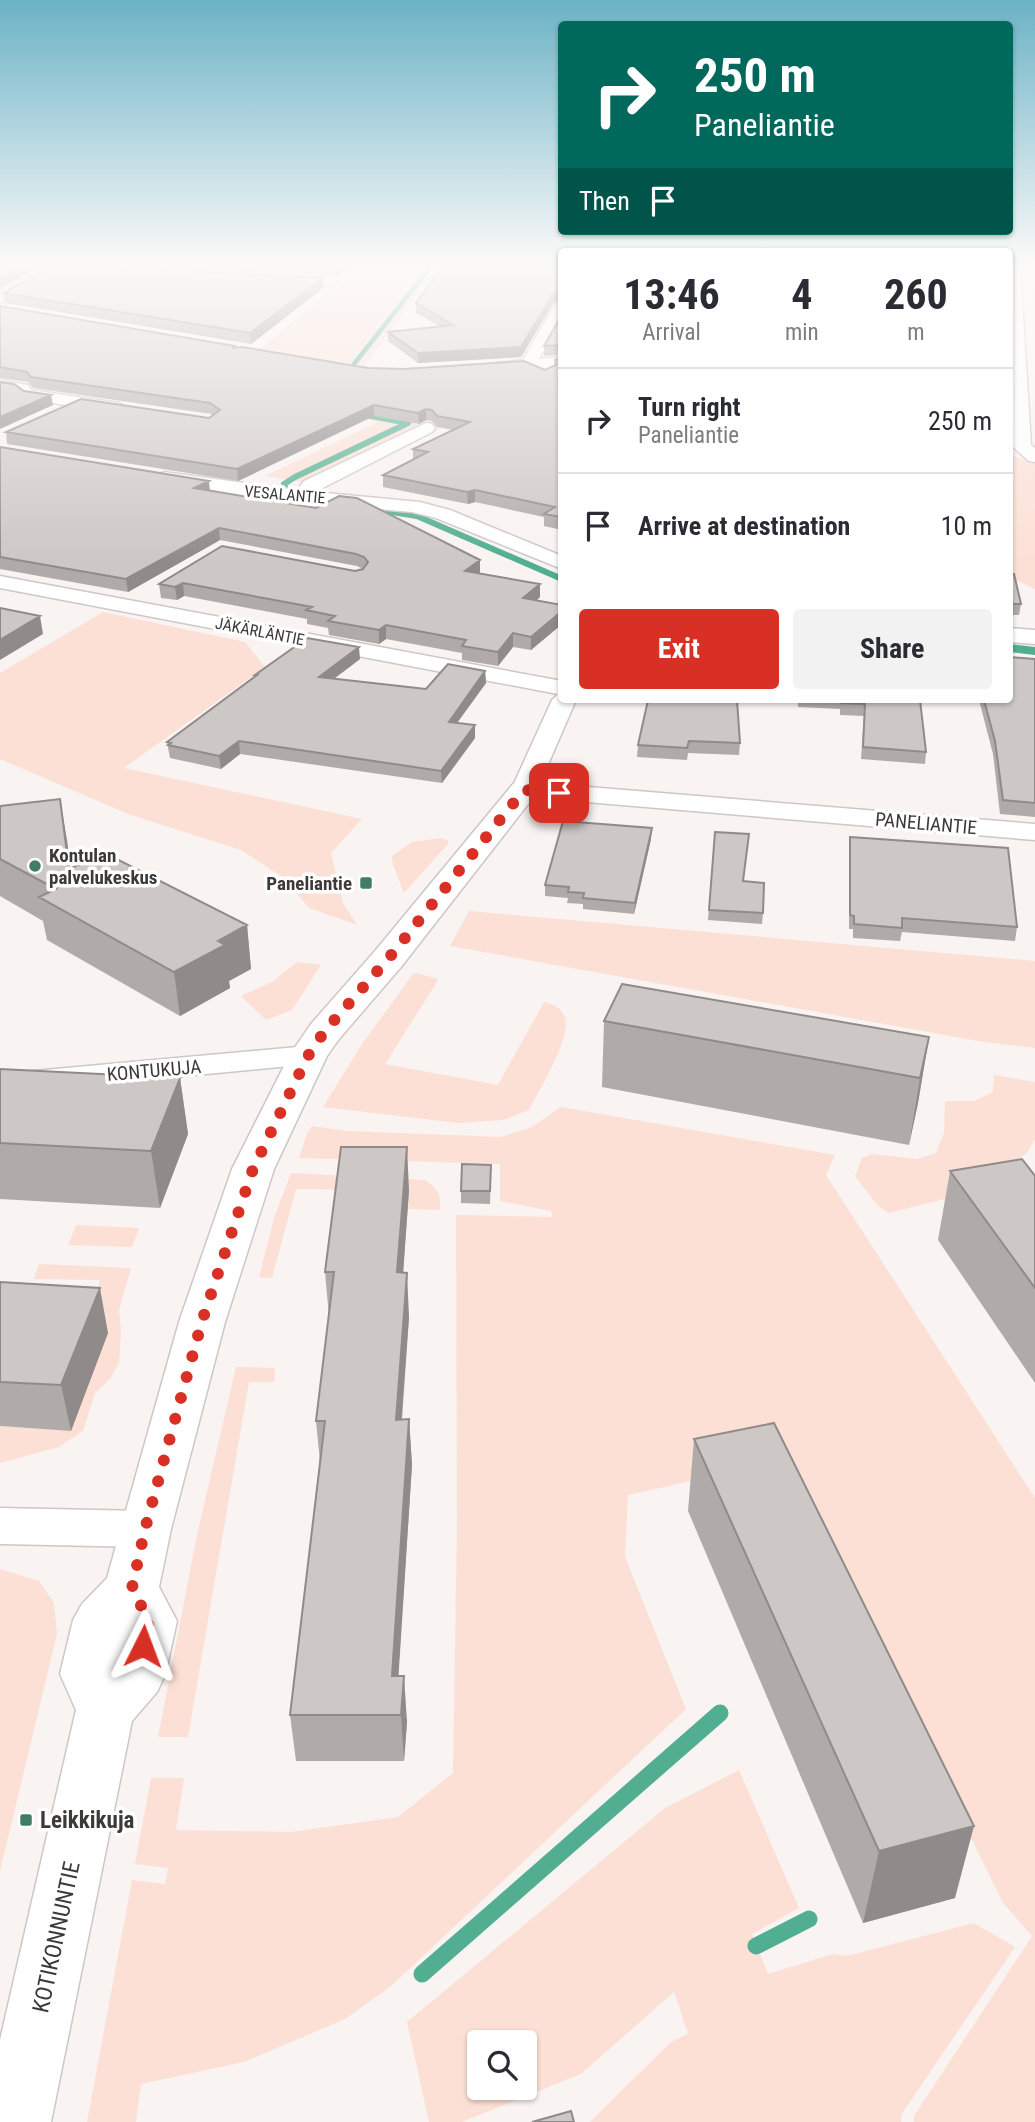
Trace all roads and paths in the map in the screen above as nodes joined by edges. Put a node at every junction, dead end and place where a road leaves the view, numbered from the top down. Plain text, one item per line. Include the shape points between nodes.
1 (546, 364) edge
2 (1016, 364) edge
3 (530, 366) junction
4 (479, 368) edge
5 (558, 375) edge
6 (0, 385) edge
7 (80, 402) junction
8 (132, 410) edge
9 (46, 418) edge
10 (426, 428) dead end
11 (1035, 457) edge
12 (141, 474) edge
13 (305, 493) dead end
14 (558, 561) edge
15 (0, 582) edge
16 (156, 589) edge
17 (128, 606) junction
18 (1013, 635) edge
19 (1035, 637) edge
20 (558, 687) edge
21 (563, 703) edge
22 (524, 790) junction
23 (1035, 832) edge
24 (308, 1056) junction
25 (0, 1084) edge
26 (0, 1526) edge
27 (145, 1529) junction
28 (16, 2122) edge

1 - 3 street
2 - 11 street via 1022,447
3 - 4 street
3 - 5 street
6 - 7 street
7 - 8 street
7 - 9 street
10 - 13 street via 310,485
12 - 14 street, VESALANTIE via 261,493 413,506
15 - 17 street, JÄKÄRLÄNTIE
16 - 17 street
17 - 20 street, JÄKÄRLÄNTIE
18 - 19 street
21 - 22 street, KOTIKONNUNTIE
22 - 23 street, PANELIANTIE
22 - 24 street, KOTIKONNUNTIE
24 - 25 street, KONTUKUJA
24 - 27 street, KOTIKONNUNTIE via 253,1169 202,1321
26 - 27 street
27 - 28 street, KOTIKONNUNTIE via 132,1588 149,1621 137,1675 105,1710

